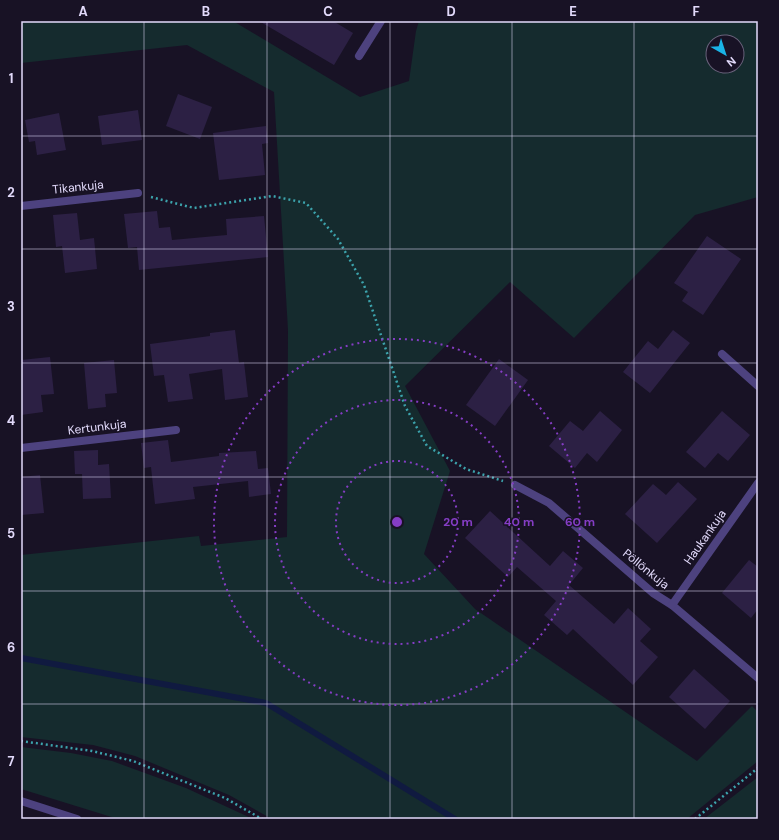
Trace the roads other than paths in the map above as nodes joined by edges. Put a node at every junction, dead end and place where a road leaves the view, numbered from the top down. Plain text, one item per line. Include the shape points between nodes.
1 (381, 21) edge
2 (359, 56) dead end
3 (138, 193) road end
4 (21, 206) edge
5 (722, 354) dead end
6 (758, 386) edge
7 (176, 430) dead end
8 (21, 448) edge
9 (758, 483) edge
10 (515, 485) road end
11 (672, 605) junction
12 (758, 678) edge
13 (21, 801) edge
14 (77, 819) edge

1 - 2 street
3 - 4 street, Tikankuja
5 - 6 street
7 - 8 street, Kertunkuja
9 - 11 street, Haukankuja
10 - 11 street, Pöllönkuja via 549,503 654,593
11 - 12 street, Pöllönkuja
13 - 14 street

